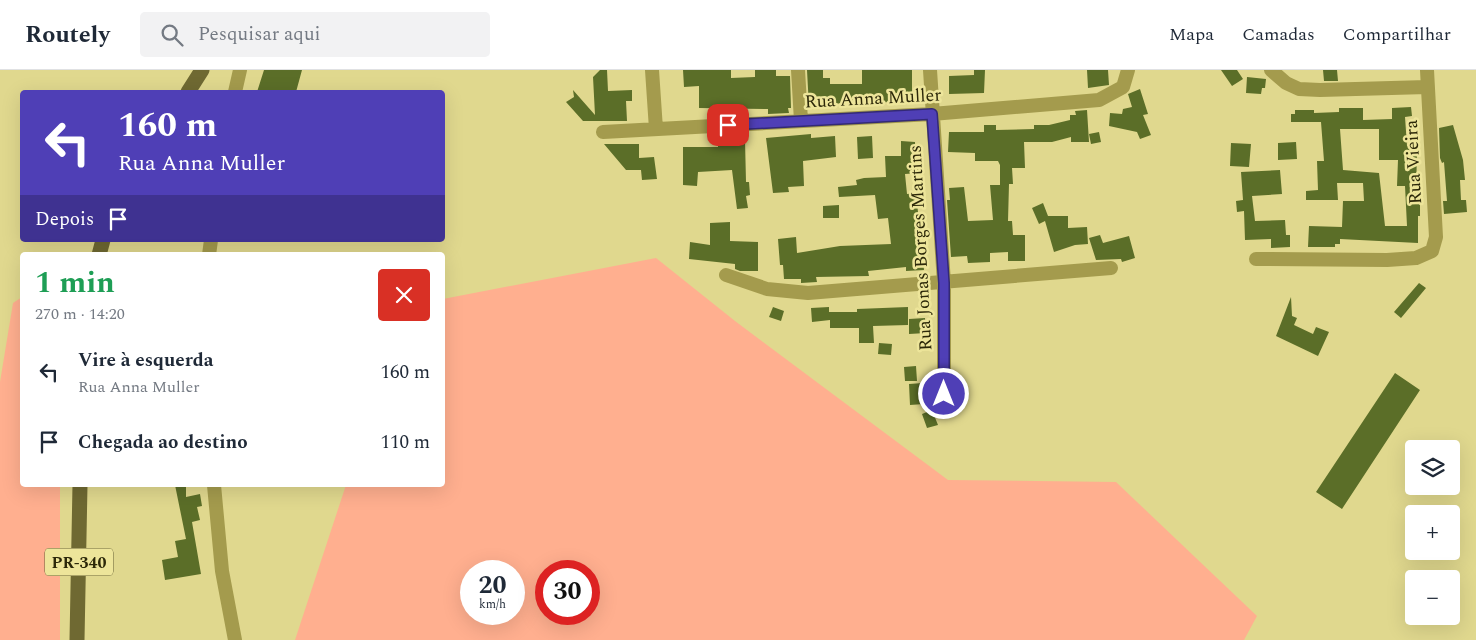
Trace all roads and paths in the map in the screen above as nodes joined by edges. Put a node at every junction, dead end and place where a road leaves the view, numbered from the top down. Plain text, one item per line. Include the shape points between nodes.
1 (202, 70) edge
2 (240, 70) edge
3 (652, 70) edge
4 (798, 70) edge
5 (930, 70) edge
6 (1128, 70) edge
7 (1272, 70) edge
8 (1427, 70) edge
9 (1427, 87) junction
10 (189, 90) edge
11 (235, 90) edge
12 (932, 114) junction
13 (801, 122) junction
14 (656, 129) junction
15 (603, 132) dead end
16 (1256, 259) dead end
17 (1111, 268) dead end
18 (726, 275) dead end
19 (944, 283) junction
20 (944, 394) dead end
21 (80, 487) edge
22 (214, 487) edge
23 (77, 640) edge
24 (235, 640) edge

1 - 10 main road
2 - 11 street
3 - 14 street
4 - 13 street
5 - 12 street, Rua Jonas Borges Martins
6 - 12 street, Rua Anna Muller via 1124,87 1099,100
7 - 9 street via 1286,83 1299,88
8 - 9 street, Rua Vieira
9 - 16 street, Rua Vieira via 1436,237 1432,251 1416,258 1388,260
12 - 13 street, Rua Anna Muller
12 - 19 street, Rua Jonas Borges Martins
13 - 14 street, Rua Anna Muller
14 - 15 street, Rua Anna Muller
17 - 19 street
18 - 19 street via 767,289 808,293
19 - 20 street, Rua Jonas Borges Martins
21 - 23 main road, PR-340
22 - 24 street via 222,572

